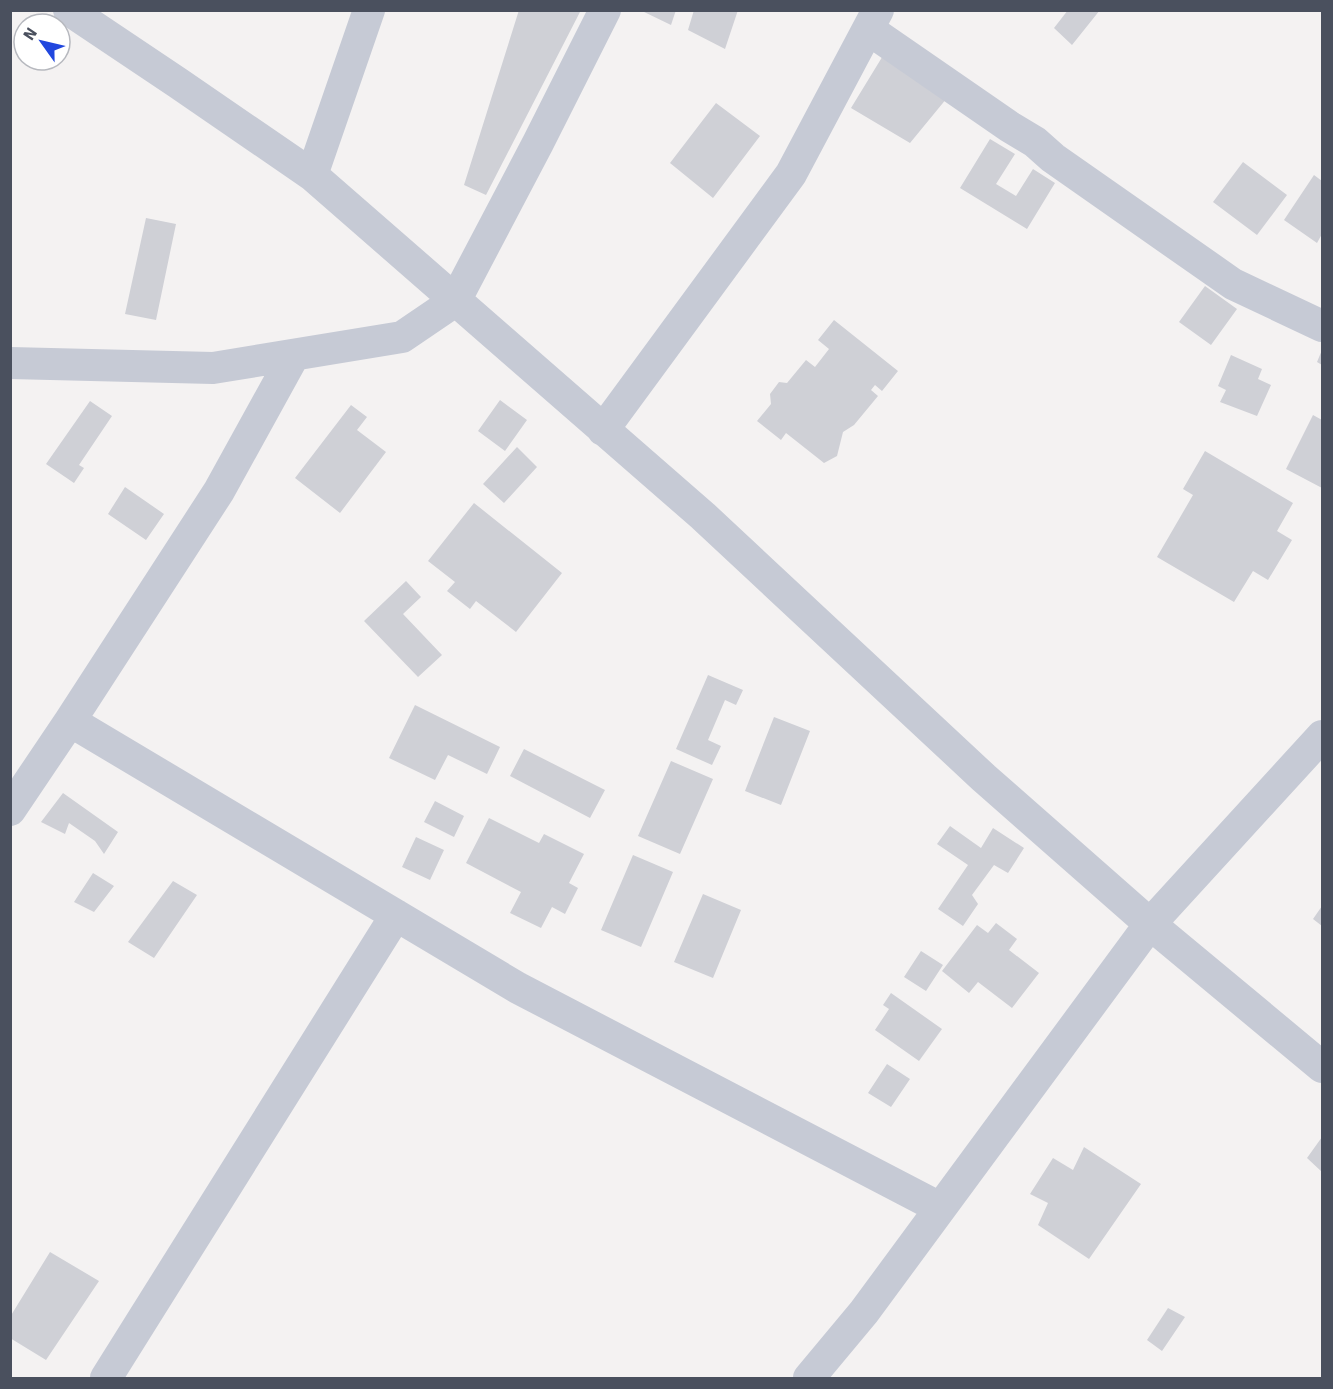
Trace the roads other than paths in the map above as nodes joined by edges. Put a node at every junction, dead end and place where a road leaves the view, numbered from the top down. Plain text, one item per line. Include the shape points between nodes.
1 (369, 10) edge
2 (605, 10) edge
3 (82, 14) edge
4 (873, 20) edge
5 (312, 175) junction
6 (455, 302) junction
7 (1323, 326) edge
8 (294, 355) junction
9 (10, 363) edge
10 (603, 430) junction
11 (70, 721) junction
12 (1323, 736) edge
13 (10, 810) edge
14 (396, 915) junction
15 (1150, 924) junction
16 (1323, 1067) edge
17 (940, 1208) junction
18 (106, 1378) edge
19 (809, 1378) edge

1 - 5 street
2 - 6 street
3 - 5 street
4 - 7 street via 1010,127 1233,284
4 - 10 street via 790,174
5 - 6 street
6 - 8 street via 402,338
6 - 10 street
8 - 9 street via 213,368
8 - 11 street via 219,491
10 - 15 street via 703,516 984,778
11 - 13 street
11 - 14 street
12 - 15 street
14 - 17 street via 518,988
14 - 18 street
15 - 16 street
15 - 17 street
17 - 19 street via 864,1312

